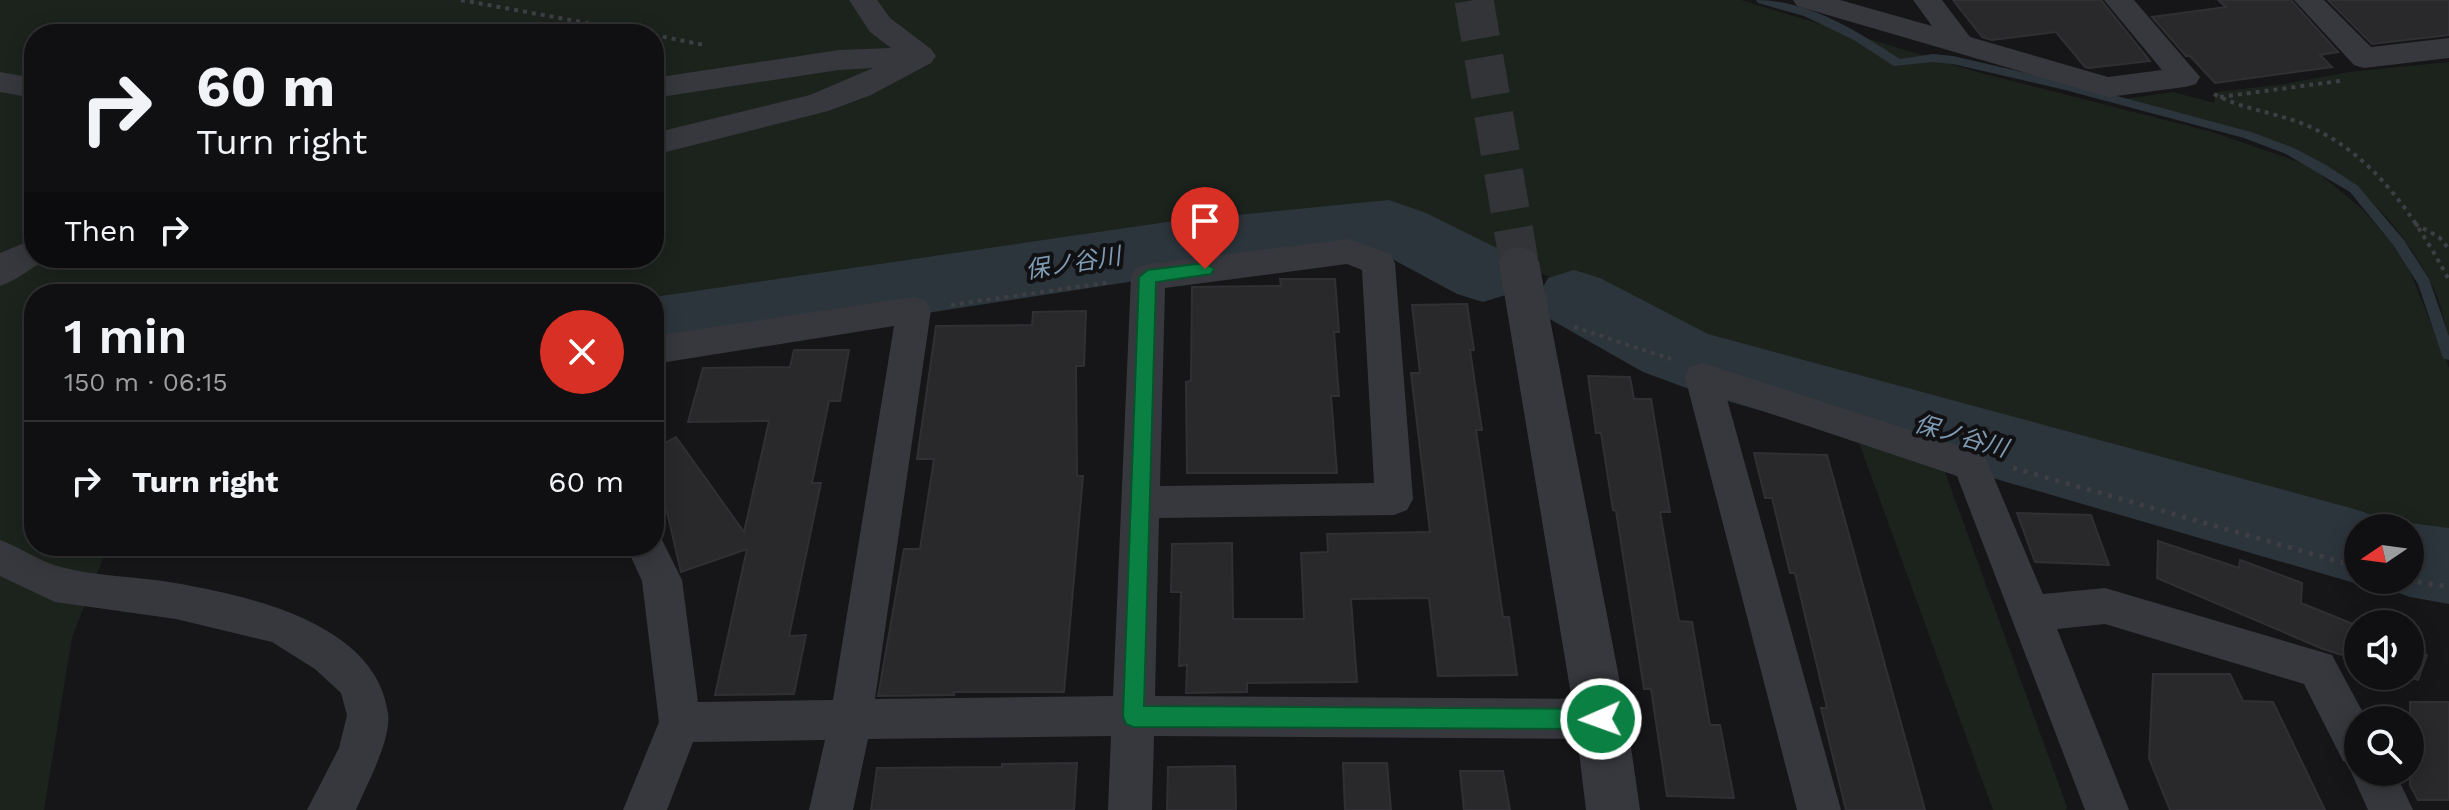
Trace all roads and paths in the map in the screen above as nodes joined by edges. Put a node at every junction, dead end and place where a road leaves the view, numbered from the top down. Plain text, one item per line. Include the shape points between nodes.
1 (461, 0) edge
2 (863, 0) edge
3 (1807, 0) edge
4 (1927, 0) edge
5 (2118, 0) edge
6 (2308, 0) edge
7 (592, 24) edge
8 (1960, 44) junction
9 (2449, 48) edge
10 (921, 56) junction
11 (2185, 77) junction
12 (2347, 80) dead end
13 (0, 82) edge
14 (24, 86) edge
15 (664, 86) edge
16 (2219, 97) junction
17 (664, 142) edge
18 (2415, 223) junction
19 (2449, 249) edge
20 (24, 256) edge
21 (1519, 262) tunnel mouth
22 (0, 273) edge
23 (1148, 277) junction
24 (2449, 280) edge
25 (914, 310) junction
26 (1570, 325) dead end
27 (664, 348) edge
28 (1703, 377) junction
29 (1971, 465) junction
30 (1142, 502) junction
31 (650, 556) edge
32 (0, 557) edge
33 (2344, 563) edge
34 (2424, 583) edge
35 (2449, 587) edge
36 (2031, 613) junction
37 (1133, 716) junction
38 (1601, 719) junction
39 (2344, 719) edge
40 (851, 720) junction
41 (680, 722) junction
42 (2379, 786) edge
43 (329, 810) edge
44 (645, 810) edge
45 (831, 810) edge
46 (1130, 810) edge
47 (1613, 810) edge
48 (1819, 810) edge
49 (2107, 810) edge
50 (2391, 810) edge

1 - 7 path
2 - 10 street via 880,25
3 - 8 street
4 - 8 street
5 - 11 street
6 - 9 street via 2364,58
8 - 11 street via 2108,87
10 - 15 street via 839,60
10 - 17 street via 817,104
11 - 16 path
12 - 16 path
13 - 14 street
16 - 18 path via 2345,143 2385,180
18 - 19 path
18 - 24 path
20 - 22 street
21 - 38 street
23 - 25 path
23 - 30 street
23 - 30 street via 1349,251 1378,263 1394,499
25 - 27 street
25 - 40 street
26 - 28 path via 1682,363
28 - 29 street
28 - 48 street
29 - 33 path via 1989,461
29 - 36 street
30 - 37 street
31 - 41 street via 662,580
32 - 43 street via 55,584 176,601 281,626 329,656 358,682 368,715 360,749
34 - 35 path
36 - 39 street via 2105,606 2318,669
36 - 49 street
37 - 38 street
37 - 40 street
37 - 46 street
38 - 47 street
40 - 41 street
40 - 45 street
41 - 44 street
42 - 50 street

